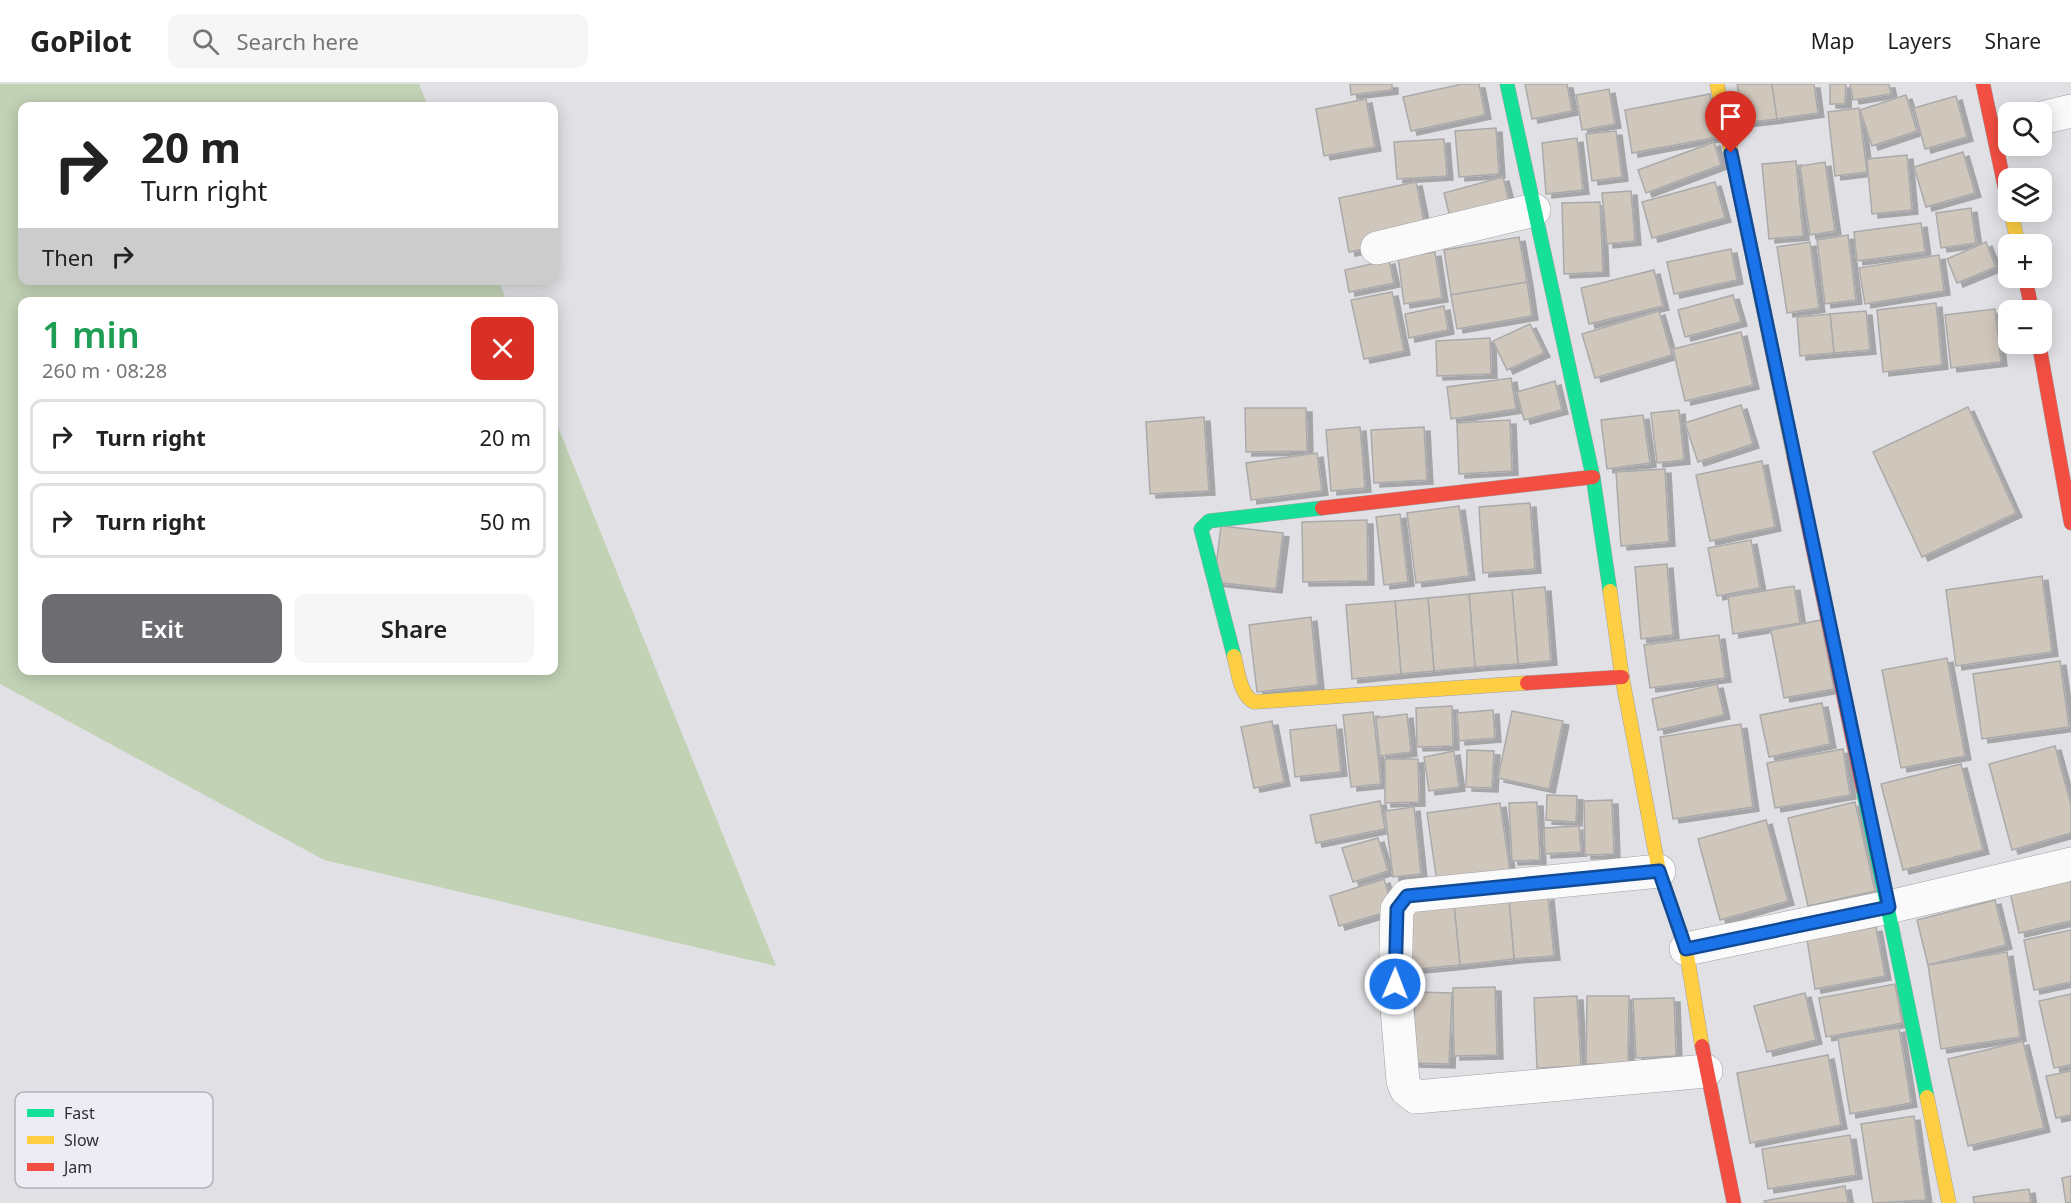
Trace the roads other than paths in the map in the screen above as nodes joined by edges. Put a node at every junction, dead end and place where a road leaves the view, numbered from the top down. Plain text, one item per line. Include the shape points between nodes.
1 (1507, 84) edge
2 (1717, 84) edge
3 (1983, 84) edge
4 (2071, 111) edge
5 (2052, 116) edge
6 (1998, 121) edge
7 (1534, 210) junction
8 (1377, 249) dead end
9 (2041, 354) edge
10 (1593, 477) junction
11 (2071, 523) edge
12 (1622, 677) junction
13 (2071, 864) edge
14 (1659, 871) junction
15 (1889, 907) junction
16 (1686, 949) junction
17 (1706, 1071) junction
18 (1734, 1203) edge
19 (1949, 1203) edge

1 - 7 street
2 - 15 street
3 - 6 street
4 - 5 street
7 - 8 street
7 - 10 street
9 - 11 street
10 - 12 street
10 - 12 street via 1209,521 1201,534 1244,692 1254,702
12 - 14 street
13 - 15 street
14 - 16 street
14 - 17 street via 1407,896 1397,909 1395,984 1403,1081 1416,1097
15 - 16 street
15 - 19 street
16 - 17 street
17 - 18 street

